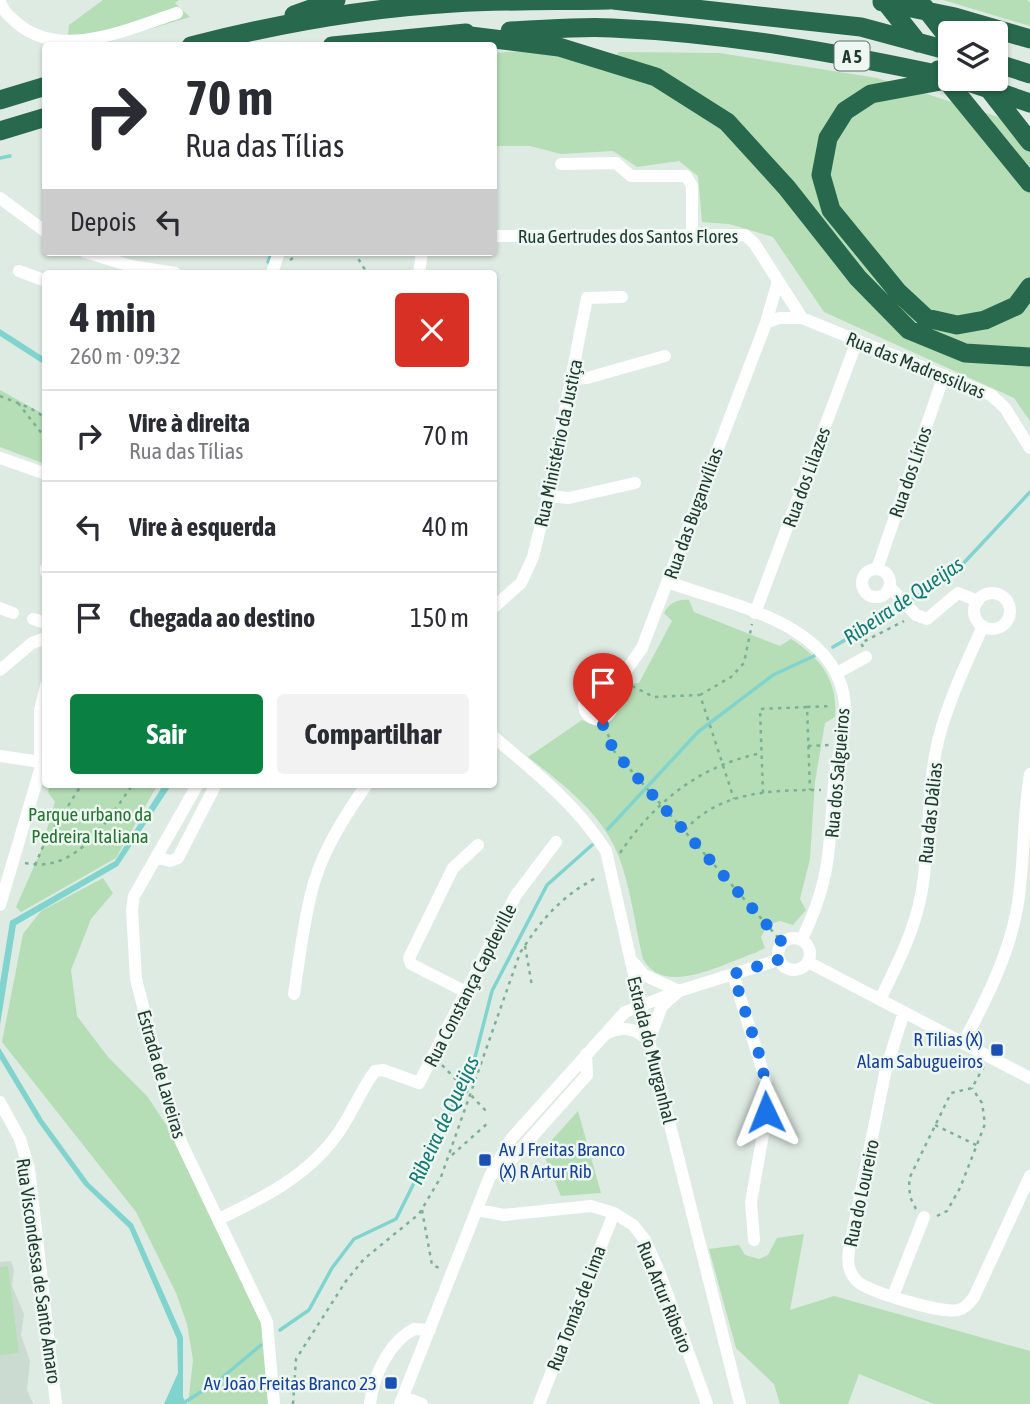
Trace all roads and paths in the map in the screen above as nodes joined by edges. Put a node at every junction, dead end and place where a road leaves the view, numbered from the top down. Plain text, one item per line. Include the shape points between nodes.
1 (336, 0) edge
2 (611, 0) edge
3 (870, 0) edge
4 (884, 0) edge
5 (919, 0) edge
6 (0, 2) edge
7 (177, 13) dead end
8 (938, 25) edge
9 (243, 32) junction
10 (454, 34) junction
11 (1030, 39) edge
12 (57, 42) edge
13 (72, 42) edge
14 (206, 42) edge
15 (373, 42) edge
16 (938, 48) edge
17 (1008, 67) edge
18 (938, 74) edge
19 (1030, 74) edge
20 (938, 83) edge
21 (42, 87) edge
22 (990, 91) edge
23 (994, 91) edge
24 (5, 99) edge
25 (1030, 103) edge
26 (42, 118) edge
27 (4, 130) edge
28 (1030, 142) edge
29 (561, 164) dead end
30 (1028, 183) edge
31 (0, 198) edge
32 (42, 229) edge
33 (692, 234) junction
34 (497, 236) edge
35 (98, 256) edge
36 (156, 270) edge
37 (19, 271) dead end
38 (42, 280) edge
39 (778, 281) junction
40 (1030, 287) edge
41 (622, 297) dead end
42 (802, 318) junction
43 (766, 323) junction
44 (857, 341) junction
45 (665, 356) dead end
46 (1030, 357) edge
47 (944, 375) junction
48 (571, 379) junction
49 (0, 396) edge
50 (18, 403) junction
51 (42, 416) edge
52 (42, 434) edge
53 (1030, 447) edge
54 (0, 457) edge
55 (42, 473) edge
56 (635, 483) dead end
57 (548, 496) junction
58 (877, 569) junction
59 (668, 582) junction
60 (890, 587) junction
61 (978, 601) junction
62 (497, 604) edge
63 (0, 608) edge
64 (13, 612) dead end
65 (913, 612) junction
66 (755, 613) junction
67 (983, 626) junction
68 (42, 639) edge
69 (866, 657) joint
70 (0, 670) edge
71 (837, 673) junction
72 (620, 679) junction
73 (700, 695) junction
74 (608, 696) junction
75 (42, 702) edge
76 (845, 706) junction
77 (807, 707) junction
78 (602, 718) junction
79 (497, 740) edge
80 (840, 745) junction
81 (808, 746) junction
82 (762, 753) junction
83 (0, 756) edge
84 (41, 762) junction
85 (723, 762) junction
86 (1030, 774) edge
87 (79, 788) edge
88 (130, 788) edge
89 (196, 788) edge
90 (214, 788) edge
91 (364, 788) edge
92 (810, 790) junction
93 (834, 790) junction
94 (763, 793) junction
95 (734, 799) junction
96 (662, 804) junction
97 (685, 830) junction
98 (556, 842) dead end
99 (478, 845) dead end
100 (156, 857) junction
101 (14, 860) junction
102 (35, 865) junction
103 (610, 866) junction
104 (0, 905) edge
105 (802, 939) junction
106 (782, 942) junction
107 (525, 946) junction
108 (631, 960) junction
109 (778, 960) junction
110 (808, 962) junction
111 (733, 974) junction
112 (532, 986) dead end
113 (679, 991) junction
114 (466, 992) junction
115 (294, 994) dead end
116 (880, 1000) junction
117 (640, 1005) junction
118 (904, 1012) junction
119 (601, 1035) junction
120 (649, 1041) junction
121 (963, 1043) junction
122 (989, 1057) junction
123 (447, 1068) dead end
124 (1030, 1078) edge
125 (972, 1088) junction
126 (468, 1095) junction
127 (0, 1102) edge
128 (487, 1112) dead end
129 (489, 1122) dead end
130 (935, 1125) junction
131 (978, 1146) junction
132 (450, 1158) junction
133 (1030, 1176) edge
134 (422, 1210) junction
135 (477, 1210) junction
136 (614, 1213) junction
137 (924, 1217) junction
138 (219, 1219) junction
139 (754, 1240) dead end
140 (452, 1273) junction
141 (893, 1296) junction
142 (430, 1330) junction
143 (401, 1400) edge
144 (57, 1404) edge
145 (274, 1404) edge
146 (293, 1404) edge
147 (370, 1404) edge
148 (422, 1404) edge
149 (539, 1404) edge
150 (707, 1404) edge
151 (740, 1404) edge

1 - 9 highway
2 - 9 highway, A 5 via 453,3
2 - 16 highway, A 5 via 861,27
3 - 11 highway via 955,17
4 - 30 highway
5 - 8 highway
6 - 12 street via 26,31
7 - 13 street
9 - 14 highway, A 5
10 - 15 highway, A 5
10 - 18 highway, A 5 via 610,28 754,41
10 - 46 highway via 559,47 656,77 727,122 788,188 858,278 909,330 965,353
17 - 19 highway
20 - 40 highway via 871,94 845,111 828,138 821,175 831,210 898,292 926,318 957,324 985,320 1016,306
21 - 24 highway
22 - 28 highway
23 - 25 highway
26 - 27 highway
29 - 33 street via 617,163 631,176 686,176 692,186
31 - 32 street
33 - 34 street, Rua Gertrudes dos Santos Flores
33 - 39 street, Rua Gertrudes dos Santos Flores via 745,235
35 - 36 street
37 - 38 street
39 - 42 street, Rua Gertrudes dos Santos Flores
39 - 43 street, Rua das Buganvílias
41 - 48 street, Rua Ministério da Justiça via 587,298
42 - 43 street, Rua das Madressilvas via 779,317
42 - 44 street, Rua das Madressilvas
43 - 59 street, Rua das Buganvílias
44 - 47 street, Rua das Madressilvas
44 - 66 street, Rua dos Lilazes
45 - 48 street
47 - 53 street, Rua das Madressilvas via 991,395
47 - 58 street, Rua dos Lírios
48 - 57 street, Rua Ministério da Justiça
49 - 50 path
50 - 51 path
50 - 52 path
54 - 55 street
56 - 57 street via 569,498
57 - 62 street, Rua Ministério da Justiça via 528,571
58 - 60 street via 886,573
58 - 60 street via 865,575 864,591 881,597
59 - 66 street, Rua dos Salgueiros
59 - 72 street, Rua das Buganvílias via 642,648
60 - 65 street
61 - 65 street via 958,593 927,619
61 - 67 street via 976,618
61 - 67 street via 993,594 1004,598 1010,608 1005,624 994,629
63 - 64 street
65 - 69 path via 861,643
66 - 71 street, Rua dos Salgueiros via 813,643
66 - 73 path via 744,663 731,677
67 - 116 street, Rua das Dálias via 950,699 938,741 921,897 909,939
68 - 70 street
69 - 71 street
71 - 76 street, Rua dos Salgueiros
72 - 73 path via 654,697
72 - 74 street, Rua das Buganvílias
73 - 85 path
74 - 78 street via 611,709
74 - 78 street via 595,691 585,699 589,716
75 - 84 street
76 - 77 path
76 - 80 street, Rua dos Salgueiros
77 - 81 path
77 - 82 path via 760,709
78 - 96 path via 614,751
79 - 103 street, Estrada do Murganhal via 590,825
80 - 81 path
80 - 93 street, Rua dos Salgueiros
81 - 92 path
82 - 85 path
82 - 94 path
83 - 84 street
84 - 101 street
85 - 95 path
85 - 96 path
86 - 121 street via 1022,874 1007,949
87 - 102 path
88 - 102 path via 104,825 70,858
89 - 100 street, Estrada de Laveiras
90 - 100 street via 178,858 170,862
91 - 115 street via 317,873
92 - 93 path
92 - 94 path
93 - 105 street, Rua dos Salgueiros via 828,871
94 - 95 path
95 - 97 path via 710,809
96 - 97 path
96 - 103 path
97 - 106 path
98 - 114 street, Rua Constança Capdeville via 516,895
99 - 114 street via 453,868 408,958 411,964
100 - 138 street, Estrada de Laveiras via 132,904 136,979 177,1131
101 - 102 path
101 - 104 street
103 - 107 path via 558,903
103 - 108 street, Estrada do Murganhal
105 - 106 street
105 - 110 street via 809,947
106 - 109 street
107 - 112 path
107 - 126 path
108 - 113 street via 644,975
108 - 117 street, Estrada do Murganhal
109 - 110 street via 790,970
109 - 111 street
110 - 116 street
111 - 113 street
111 - 139 street via 766,1082 766,1112 751,1202
113 - 117 street
113 - 120 street via 662,1006
114 - 138 street, Rua Constança Capdeville via 419,1083 375,1071 338,1135 313,1164 262,1198
116 - 118 street
117 - 119 street via 617,1018
117 - 120 street, Estrada do Murganhal
118 - 121 street
118 - 141 street, Rua do Loureiro via 886,1069 847,1260 859,1283
119 - 120 street via 630,1029
119 - 135 street via 504,1147
120 - 151 street, Estrada do Murganhal
121 - 122 street
122 - 124 street
122 - 125 path
123 - 126 path
125 - 130 path via 951,1093
125 - 131 path via 982,1103 985,1124
126 - 128 path
126 - 132 path
127 - 144 street, Rua Viscondessa de Santo Amaro via 20,1139 29,1169
129 - 132 path
130 - 131 path
130 - 137 path via 909,1179 910,1197
131 - 137 path via 947,1211
132 - 134 path
133 - 141 street, Rua do Loureiro via 968,1305 945,1311
134 - 140 path via 432,1265
134 - 146 path via 364,1259 346,1281 296,1359
135 - 136 street, Rua Artur Ribeiro via 504,1215 591,1206
135 - 140 street
136 - 149 street, Rua Tomás de Lima
136 - 150 street, Rua Artur Ribeiro via 645,1240
137 - 141 street
138 - 145 street, Estrada de Laveiras via 270,1330
140 - 142 street
142 - 143 street
142 - 147 street via 414,1329 394,1347 376,1377
143 - 148 street

